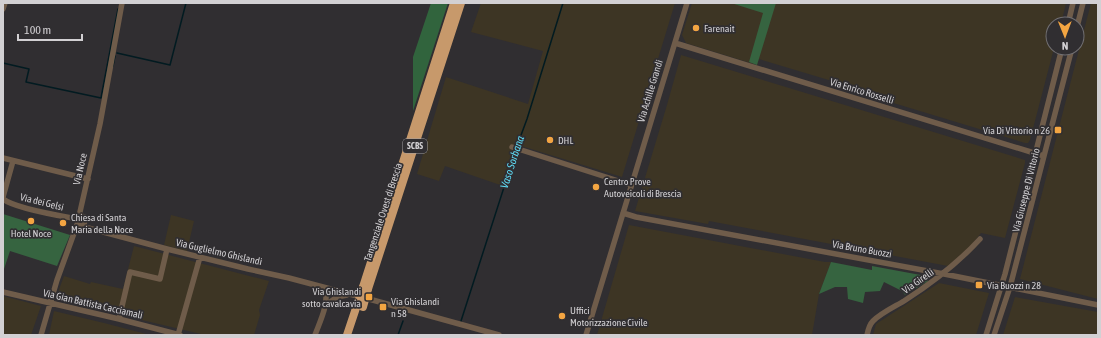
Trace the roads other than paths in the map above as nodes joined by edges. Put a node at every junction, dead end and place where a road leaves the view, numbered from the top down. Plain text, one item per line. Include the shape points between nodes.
1 (5, 3) edge
2 (122, 3) edge
3 (687, 3) edge
4 (1073, 3) edge
5 (1083, 3) edge
6 (459, 4) edge
7 (3, 9) edge
8 (1070, 16) edge
9 (1080, 16) edge
10 (675, 43) junction
11 (1060, 56) edge
12 (1070, 56) edge
13 (512, 147) dead end
14 (1036, 153) junction
15 (1044, 156) junction
16 (3, 158) edge
17 (13, 161) junction
18 (88, 179) junction
19 (631, 185) junction
20 (3, 198) edge
21 (623, 212) junction
22 (78, 220) junction
23 (84, 227) junction
24 (980, 239) dead end
25 (167, 249) junction
26 (200, 256) junction
27 (944, 274) junction
28 (1001, 285) junction
29 (1010, 287) junction
30 (325, 288) junction
31 (3, 292) edge
32 (370, 299) dead end
33 (50, 303) junction
34 (1098, 305) edge
35 (326, 306) junction
36 (360, 306) junction
37 (119, 319) junction
38 (41, 335) edge
39 (179, 335) edge
40 (316, 335) edge
41 (347, 335) edge
42 (353, 335) edge
43 (499, 335) edge
44 (586, 335) edge
45 (867, 335) edge
46 (986, 335) edge
47 (994, 335) edge

1 - 7 street
2 - 18 street, Via Noce
3 - 10 street, Via Achille Grandi
4 - 8 street
5 - 9 street
6 - 36 highway, Tangenziale Ovest di Brescia / SCBS, bridge
10 - 14 street, Via Enrico Rosselli
10 - 19 street, Via Achille Grandi
11 - 14 street, Via Giuseppe Di Vittorio
12 - 15 street, Via Giuseppe Di Vittorio
13 - 19 street
14 - 15 street, Via Enrico Rosselli
14 - 28 street, Via Giuseppe Di Vittorio
15 - 29 street, Via Giuseppe Di Vittorio
16 - 17 street
17 - 18 street
17 - 20 street, Via dei Gelsi
18 - 22 street, Via Noce
19 - 21 street, Via Achille Grandi
20 - 22 street, Via dei Gelsi via 10,203
21 - 27 street, Via Bruno Buozzi via 636,217
21 - 44 street, Via Achille Grandi
22 - 23 street, Via Guglielmo Ghislandi
22 - 23 street via 85,217
22 - 33 street, Via Noce
23 - 25 street, Via Guglielmo Ghislandi
24 - 27 street, Via Girelli
25 - 26 street, Via Guglielmo Ghislandi
25 - 37 street via 160,279 130,272
26 - 30 street, Via Guglielmo Ghislandi
26 - 39 street
27 - 28 street, Via Bruno Buozzi
27 - 45 street, Via Girelli via 874,320
28 - 29 street, Via Bruno Buozzi
28 - 46 street, Via Giuseppe Di Vittorio
29 - 34 street, Via Bruno Buozzi
29 - 47 street, Via Giuseppe Di Vittorio
30 - 35 street
30 - 35 street, Via Guglielmo Ghislandi via 354,295 337,297
31 - 33 street, Via Gian Battista Cacciamali
32 - 43 street
33 - 37 street, Via Gian Battista Cacciamali
33 - 38 street, Via Noce
35 - 40 street
36 - 41 highway, Tangenziale Ovest di Brescia / SCBS
36 - 42 highway, Tangenziale Ovest di Brescia / SCBS
37 - 39 street, Via Gian Battista Cacciamali

